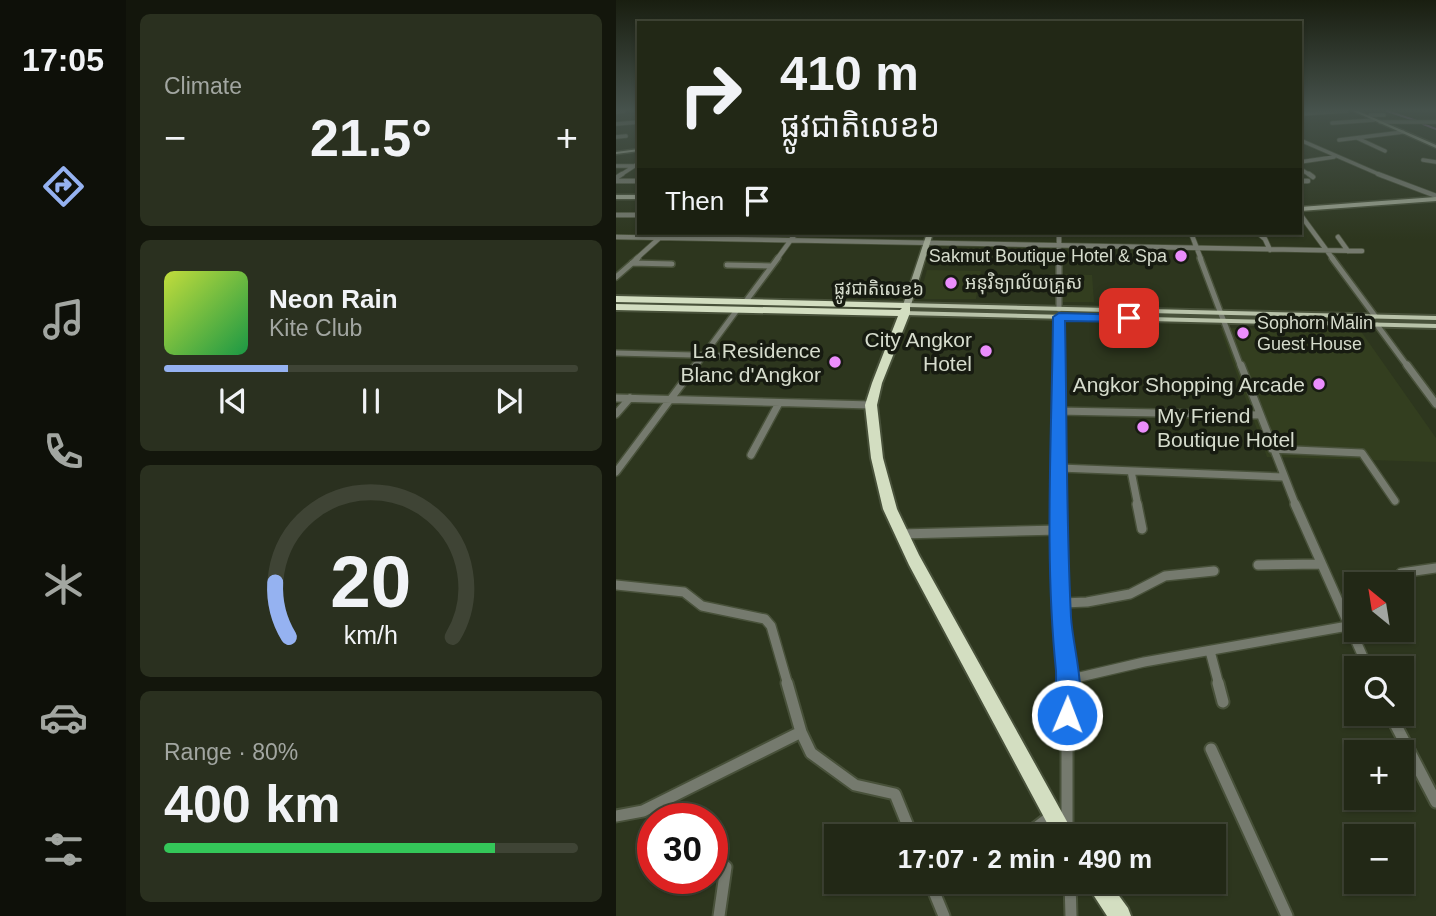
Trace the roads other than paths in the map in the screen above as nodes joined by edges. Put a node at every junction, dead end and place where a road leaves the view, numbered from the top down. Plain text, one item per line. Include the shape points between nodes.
1 (1329, 154) edge
2 (1336, 157) junction
3 (1423, 160) dead end
4 (1302, 162) edge
5 (1436, 162) edge
6 (637, 164) edge
7 (616, 166) edge
8 (634, 166) junction
9 (1302, 170) edge
10 (1312, 177) dead end
11 (616, 179) edge
12 (635, 181) dead end
13 (1302, 181) edge
14 (1308, 181) dead end
15 (616, 197) edge
16 (637, 197) edge
17 (1436, 198) edge
18 (1302, 211) edge
19 (1302, 214) edge
20 (616, 215) edge
21 (637, 215) edge
22 (663, 235) edge
23 (794, 235) edge
24 (929, 235) edge
25 (1059, 235) edge
26 (1192, 235) edge
27 (1260, 235) edge
28 (616, 237) edge
29 (1338, 237) dead end
30 (659, 239) junction
31 (790, 240) junction
32 (926, 244) junction
33 (1059, 246) junction
34 (1197, 249) junction
35 (1270, 250) junction
36 (1328, 251) junction
37 (1348, 251) junction
38 (1362, 251) dead end
39 (632, 263) junction
40 (672, 264) dead end
41 (727, 265) dead end
42 (771, 266) junction
43 (616, 277) edge
44 (616, 299) edge
45 (746, 301) junction
46 (616, 307) edge
47 (906, 309) junction
48 (737, 310) junction
49 (1059, 313) junction
50 (1223, 317) junction
51 (1436, 318) edge
52 (1376, 321) junction
53 (1436, 326) edge
54 (616, 353) edge
55 (703, 355) junction
56 (731, 356) dead end
57 (616, 398) edge
58 (630, 398) junction
59 (671, 400) junction
60 (779, 403) junction
61 (1436, 404) edge
62 (872, 405) junction
63 (1058, 411) junction
64 (616, 414) edge
65 (1260, 415) junction
66 (1272, 449) junction
67 (751, 455) dead end
68 (1060, 468) junction
69 (1131, 471) junction
70 (616, 472) edge
71 (1283, 477) junction
72 (1395, 501) dead end
73 (1142, 529) dead end
74 (1060, 530) junction
75 (901, 534) junction
76 (1258, 565) dead end
77 (1320, 565) junction
78 (1436, 568) edge
79 (1214, 570) dead end
80 (1408, 572) edge
81 (616, 585) edge
82 (1063, 603) junction
83 (1344, 617) edge
84 (1344, 627) edge
85 (1210, 651) junction
86 (1068, 680) junction
87 (1223, 702) dead end
88 (1396, 726) edge
89 (802, 732) junction
90 (1211, 749) dead end
91 (1436, 802) edge
92 (616, 816) edge
93 (1051, 816) junction
94 (907, 824) edge
95 (1041, 824) edge
96 (1057, 824) edge
97 (1066, 824) edge
98 (722, 894) edge
99 (935, 894) edge
100 (1070, 894) edge
101 (1105, 894) edge
102 (719, 916) edge
103 (944, 916) edge
104 (1071, 916) edge
105 (1120, 916) edge
106 (1287, 916) edge

1 - 2 street
2 - 4 street
2 - 17 street
3 - 5 street
6 - 8 street
7 - 8 street
8 - 11 street
9 - 10 street
11 - 12 street
13 - 14 street
15 - 16 street
17 - 18 street
19 - 36 street
20 - 21 street
22 - 30 street
23 - 31 street
24 - 32 street
25 - 33 street
26 - 34 street
27 - 35 street
28 - 30 street
29 - 37 street
30 - 31 street
30 - 39 street
31 - 32 street
31 - 42 street
32 - 33 street
32 - 47 street
33 - 34 street
33 - 49 street
34 - 35 street
34 - 50 street
35 - 36 street
36 - 37 street
36 - 52 street
37 - 38 street
39 - 40 street
39 - 43 street
41 - 42 street
42 - 45 street
44 - 45 highway, ផ្លូវជាតិលេខ៦
45 - 47 highway, ផ្លូវជាតិលេខ៦
46 - 48 highway, ផ្លូវជាតិលេខ៦
47 - 48 highway, ផ្លូវជាតិលេខ៦
47 - 49 main road, ផ្លូវជាតិលេខ៦
47 - 62 highway
48 - 55 street
49 - 50 main road, ផ្លូវជាតិលេខ៦
49 - 63 street
50 - 52 main road, ផ្លូវជាតិលេខ៦
50 - 65 street
51 - 52 main road, ផ្លូវជាតិលេខ៦
52 - 53 main road, ផ្លូវជាតិលេខ៦
52 - 61 street
54 - 55 street
55 - 56 street
55 - 59 street
57 - 58 street
58 - 59 street
58 - 64 street
59 - 60 street
59 - 70 street
60 - 62 street
60 - 67 street
62 - 75 highway via 881,482
63 - 65 street
63 - 68 street
65 - 66 street
66 - 71 street
66 - 72 street via 1362,453
68 - 69 street
68 - 74 street
69 - 71 street
69 - 73 street
71 - 77 street
74 - 75 street
74 - 82 street
75 - 93 highway
76 - 77 street
77 - 83 street
78 - 80 street
79 - 82 street via 1165,576 1130,594
81 - 89 street via 684,592 702,606 765,620 771,626
82 - 86 street
84 - 85 street
85 - 86 street
85 - 87 street
86 - 97 street
88 - 91 street
89 - 92 street via 643,811
89 - 94 street via 811,753 829,769 855,785 895,794
90 - 106 street
93 - 95 street
93 - 96 highway
98 - 102 street
99 - 103 street
100 - 104 street
101 - 105 highway

